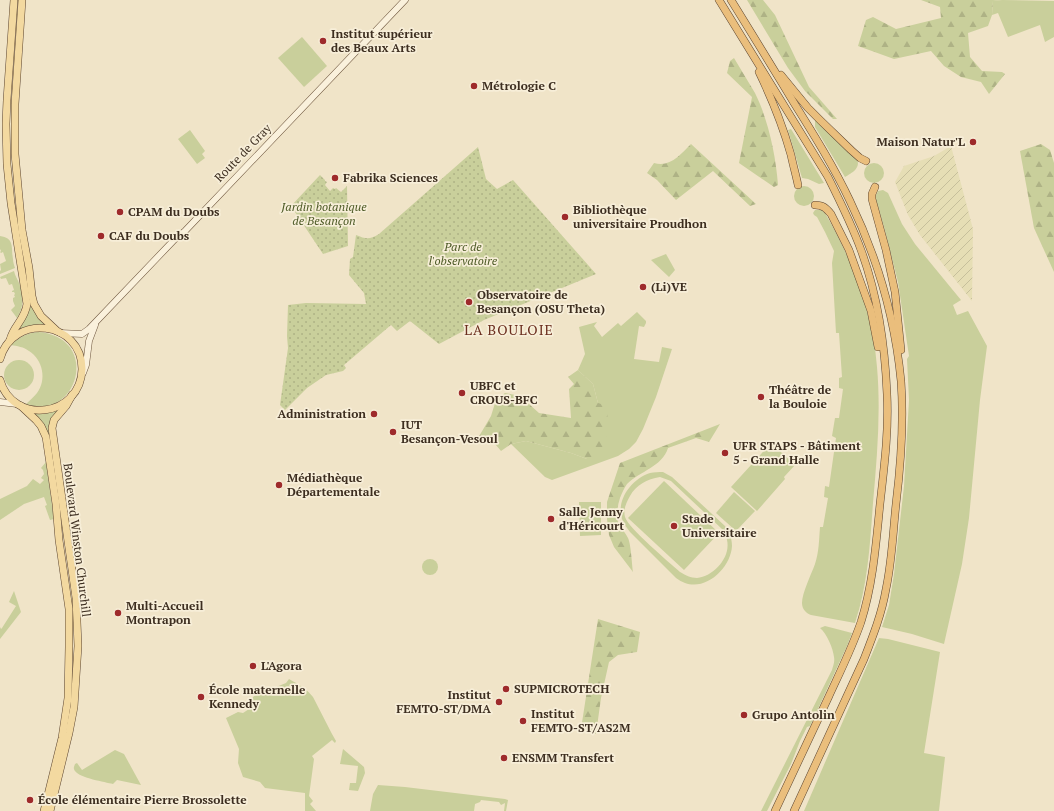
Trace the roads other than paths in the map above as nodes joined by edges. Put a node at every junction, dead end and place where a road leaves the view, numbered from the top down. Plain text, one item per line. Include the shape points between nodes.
1 (14, 0) edge
2 (22, 0) edge
3 (405, 0) edge
4 (719, 0) edge
5 (731, 0) edge
6 (743, 39) junction
7 (764, 53) junction
8 (866, 161) dead end
9 (798, 185) dead end
10 (875, 187) dead end
11 (815, 205) dead end
12 (97, 321) junction
13 (58, 332) junction
14 (5, 345) edge
15 (0, 359) edge
16 (80, 378) junction
17 (0, 380) edge
18 (901, 380) junction
19 (72, 395) junction
20 (0, 402) edge
21 (19, 405) junction
22 (886, 433) junction
23 (795, 810) edge
24 (44, 811) edge
25 (50, 811) edge
26 (775, 811) edge

1 - 14 main road via 7,91 7,158 11,203 27,304 25,313
2 - 13 main road via 15,154 22,230 34,304 41,316
3 - 12 main road, Route de Gray
4 - 6 highway
5 - 7 highway
6 - 9 highway via 780,118
6 - 22 highway via 828,177 862,251 880,325 887,395
7 - 8 highway via 808,108
7 - 18 highway via 838,175 861,225 887,301
10 - 18 highway via 872,199 895,292
11 - 22 highway via 823,206 831,214 849,250 872,311 880,354
12 - 13 main road, Route de Gray via 82,334
12 - 16 main road, Route de Gray via 89,341 86,366
13 - 14 main road via 34,328 21,332
13 - 16 main road via 70,341 78,352
14 - 15 main road
16 - 19 main road, Boulevard Winston Churchill
17 - 21 main road, Boulevard Winston Churchill via 9,397
18 - 23 highway via 901,447 890,560 882,606 864,659
19 - 21 main road via 60,405 46,410 35,410
19 - 25 main road, Boulevard Winston Churchill via 54,420 52,428 76,598 77,674 69,733
20 - 21 main road
21 - 24 main road, Boulevard Winston Churchill via 41,426 46,442 69,609 67,706
22 - 26 highway via 875,551 866,605 852,647

